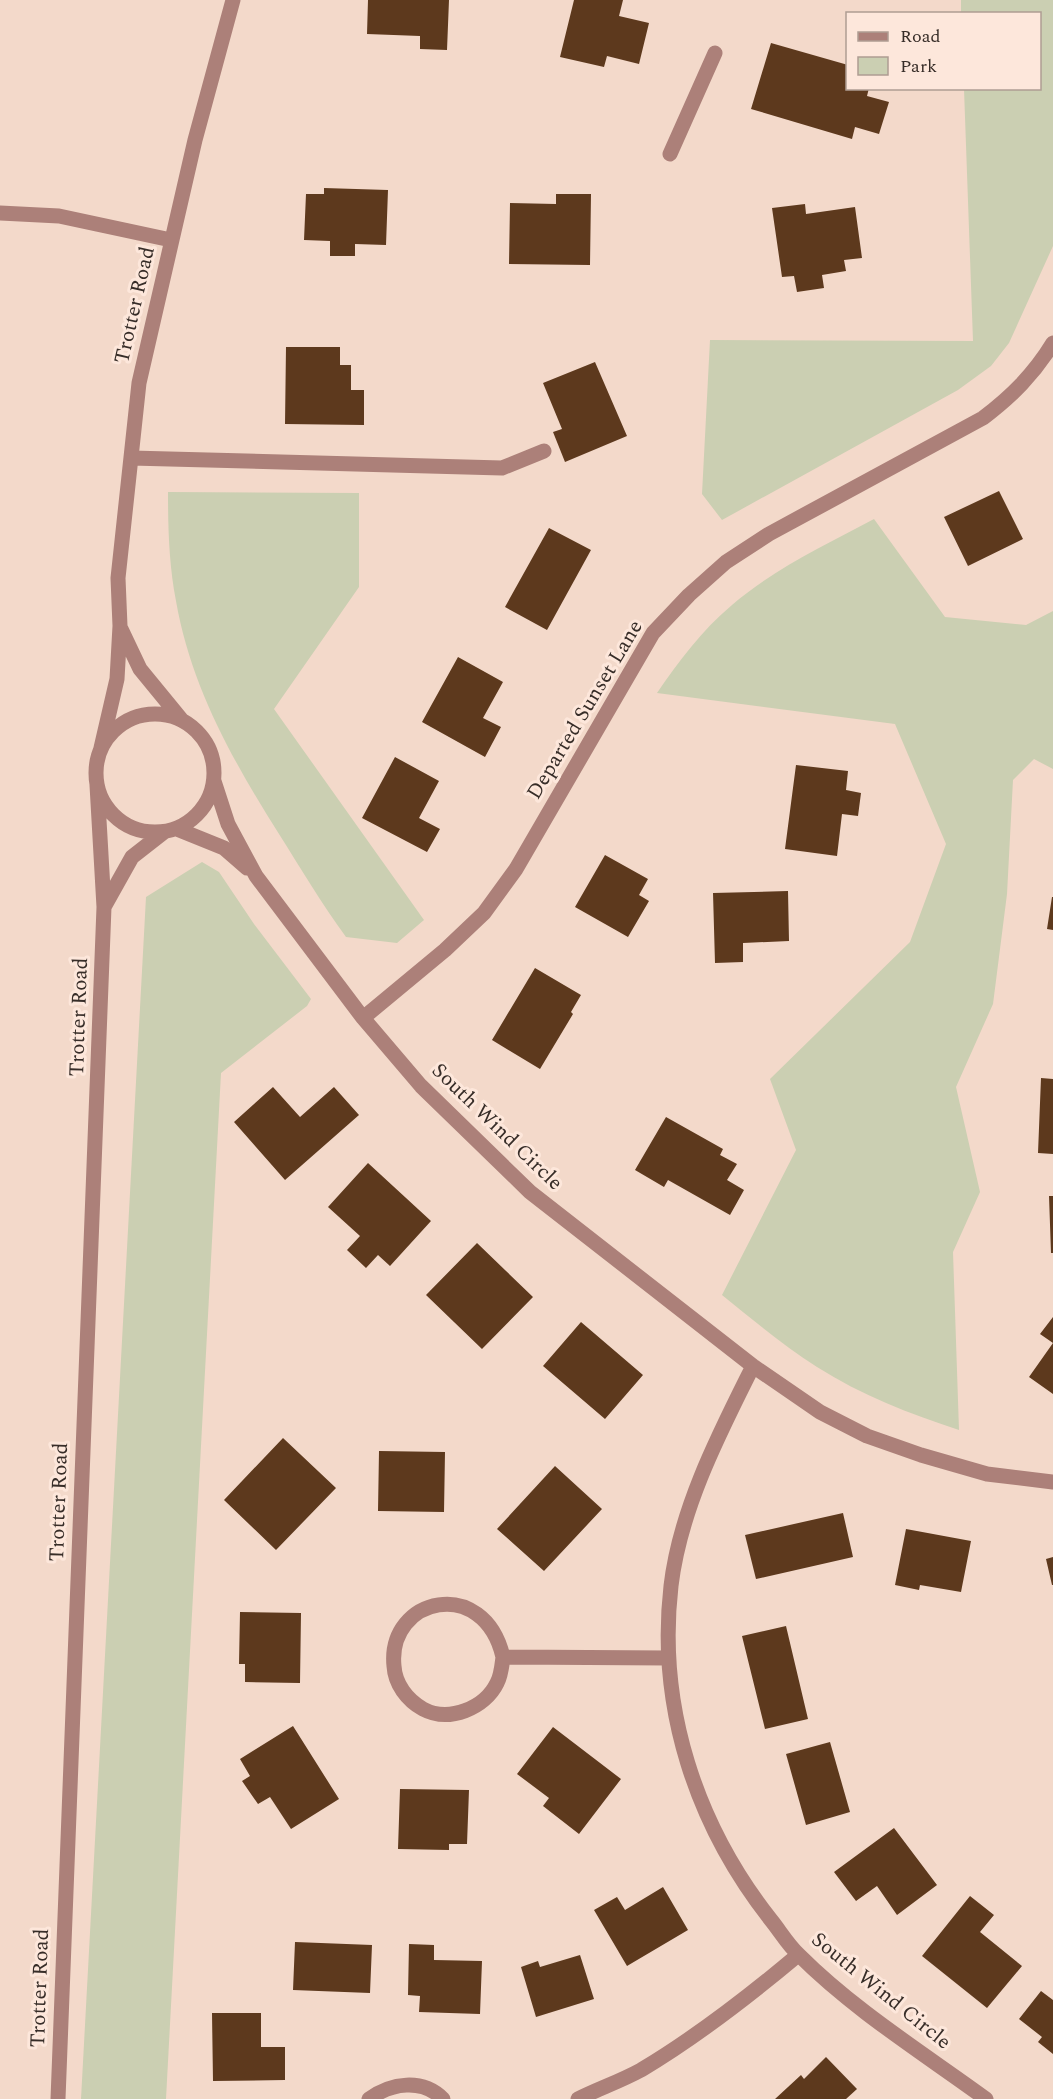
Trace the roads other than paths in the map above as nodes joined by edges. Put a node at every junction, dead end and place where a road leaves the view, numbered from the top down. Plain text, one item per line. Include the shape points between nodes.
1 (233, 0) edge
2 (715, 54) dead end
3 (670, 153) dead end
4 (0, 213) edge
5 (171, 240) junction
6 (1053, 343) edge
7 (544, 451) dead end
8 (131, 458) junction
9 (120, 626) junction
10 (181, 719) junction
11 (101, 748) junction
12 (214, 781) junction
13 (97, 784) junction
14 (170, 830) junction
15 (256, 876) junction
16 (104, 908) junction
17 (363, 1018) junction
18 (753, 1366) junction
19 (1053, 1482) edge
20 (503, 1657) junction
21 (668, 1658) junction
22 (798, 1954) junction
23 (58, 2099) edge
24 (369, 2099) edge
25 (443, 2099) edge
26 (578, 2099) edge
27 (986, 2099) edge

1 - 5 street, Trotter Road
2 - 3 street
4 - 5 street via 59,216
5 - 8 street, Trotter Road via 139,383
6 - 17 street, Departed Sunset Lane via 1015,393 983,418 768,534 726,562 689,595 653,633 516,869 484,913
7 - 8 street via 502,468
8 - 9 street, Trotter Road via 118,578
9 - 10 street, Trotter Road via 140,669
9 - 11 street, Trotter Road via 117,679
10 - 11 street via 163,714 126,721
10 - 12 street via 208,745
11 - 13 street
12 - 14 street via 202,810
12 - 15 street, South Wind Circle via 228,824
13 - 14 street via 105,805 121,822 141,831
13 - 16 street, Trotter Road
14 - 15 street, South Wind Circle via 224,848
14 - 16 street, Trotter Road via 132,857
15 - 17 street, South Wind Circle
16 - 23 street, Trotter Road
17 - 18 street, South Wind Circle via 421,1086 530,1192
18 - 19 street, South Wind Circle via 820,1412 867,1436 987,1474
18 - 21 street, South Wind Circle via 714,1446 686,1524 671,1585
20 - 20 street via 499,1637 488,1620 453,1604 431,1606 410,1618 398,1634 392,1652 395,1677 406,1696 424,1710 444,1715 471,1710 488,1698 498,1682
20 - 21 street
21 - 22 street, South Wind Circle via 679,1738 699,1799 726,1857
22 - 26 street via 734,2009 686,2042 639,2071
22 - 27 street, South Wind Circle via 865,2010
24 - 25 street via 389,2086 413,2084

